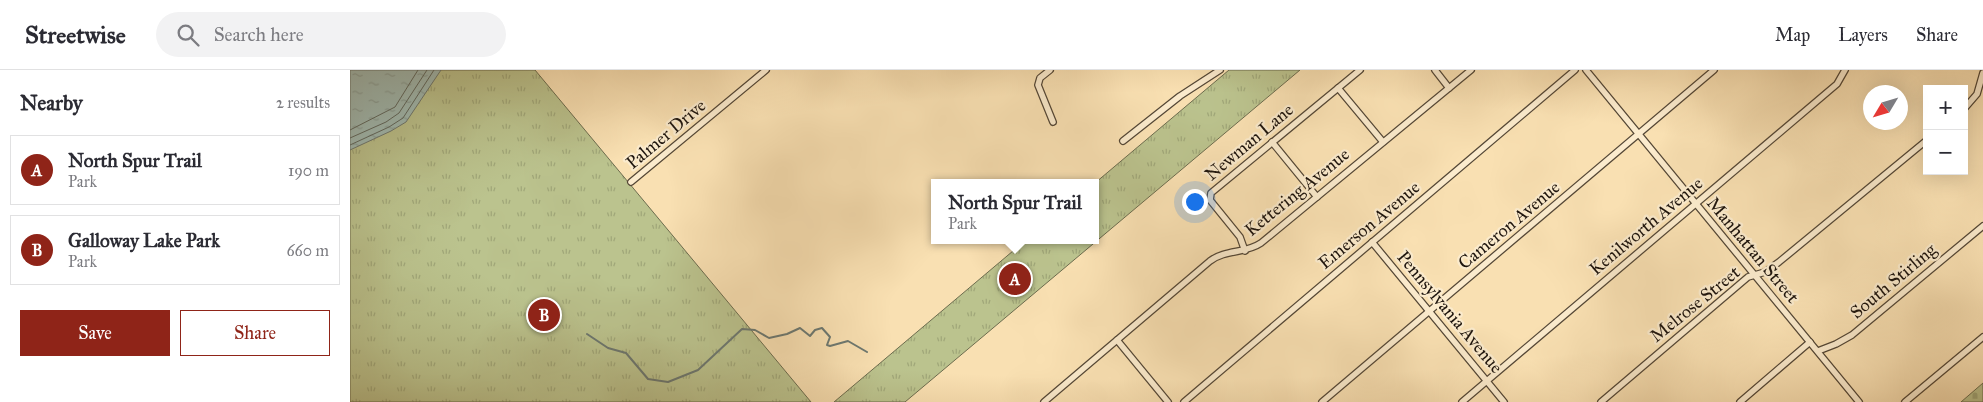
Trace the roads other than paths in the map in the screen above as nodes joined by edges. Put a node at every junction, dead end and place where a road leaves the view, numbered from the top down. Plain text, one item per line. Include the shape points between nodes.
1 (766, 70) edge
2 (1050, 70) edge
3 (1220, 70) edge
4 (1360, 70) edge
5 (1435, 70) edge
6 (1471, 70) edge
7 (1575, 70) edge
8 (1586, 70) edge
9 (1714, 70) edge
10 (1845, 70) edge
11 (1983, 72) edge
12 (1338, 88) junction
13 (1449, 88) junction
14 (1968, 104) edge
15 (1053, 122) dead end
16 (1638, 134) junction
17 (1123, 142) dead end
18 (1272, 142) junction
19 (1383, 142) junction
20 (1923, 143) edge
21 (631, 182) dead end
22 (1317, 197) junction
23 (1696, 204) junction
24 (1983, 226) edge
25 (1372, 242) junction
26 (1245, 251) junction
27 (1754, 275) junction
28 (1429, 311) junction
29 (1983, 337) edge
30 (1117, 340) junction
31 (1810, 342) junction
32 (1818, 351) junction
33 (1487, 381) junction
34 (1044, 402) edge
35 (1168, 402) edge
36 (1184, 402) edge
37 (1322, 402) edge
38 (1462, 402) edge
39 (1504, 402) edge
40 (1601, 402) edge
41 (1740, 402) edge
42 (1859, 402) edge
43 (1905, 402) edge

1 - 21 street, Palmer Drive
2 - 15 street via 1040,78 1038,85
3 - 17 street via 1180,96
4 - 12 street, Newman Lane
5 - 13 street
6 - 13 street, Kettering Avenue
7 - 25 street, Emerson Avenue
8 - 16 street, Manhattan Street
9 - 16 street, Cameron Avenue
10 - 23 street, Kenilworth Avenue via 1837,84
11 - 14 street via 1977,94
12 - 18 street, Newman Lane
12 - 19 street
13 - 19 street, Kettering Avenue
16 - 23 street, Manhattan Street
16 - 28 street, Cameron Avenue
18 - 22 street
18 - 26 street, Newman Lane via 1210,196 1211,202 1240,237
19 - 22 street, Kettering Avenue
20 - 27 street, Melrose Street via 1779,262
22 - 26 street, Kettering Avenue via 1259,244
23 - 27 street, Manhattan Street
23 - 33 street, Kenilworth Avenue
24 - 32 street, South Stirling via 1852,335
25 - 28 street, Pennsylvania Avenue
25 - 36 street, Emerson Avenue
26 - 30 street, Kettering Avenue via 1214,258
27 - 31 street, Manhattan Street
27 - 40 street, Melrose Street
28 - 33 street, Pennsylvania Avenue
28 - 37 street, Cameron Avenue
29 - 43 street
30 - 34 street, Kettering Avenue
30 - 35 street
31 - 32 street, Manhattan Street
31 - 41 street
32 - 42 street, Manhattan Street
33 - 38 street, Kenilworth Avenue
33 - 39 street, Pennsylvania Avenue

